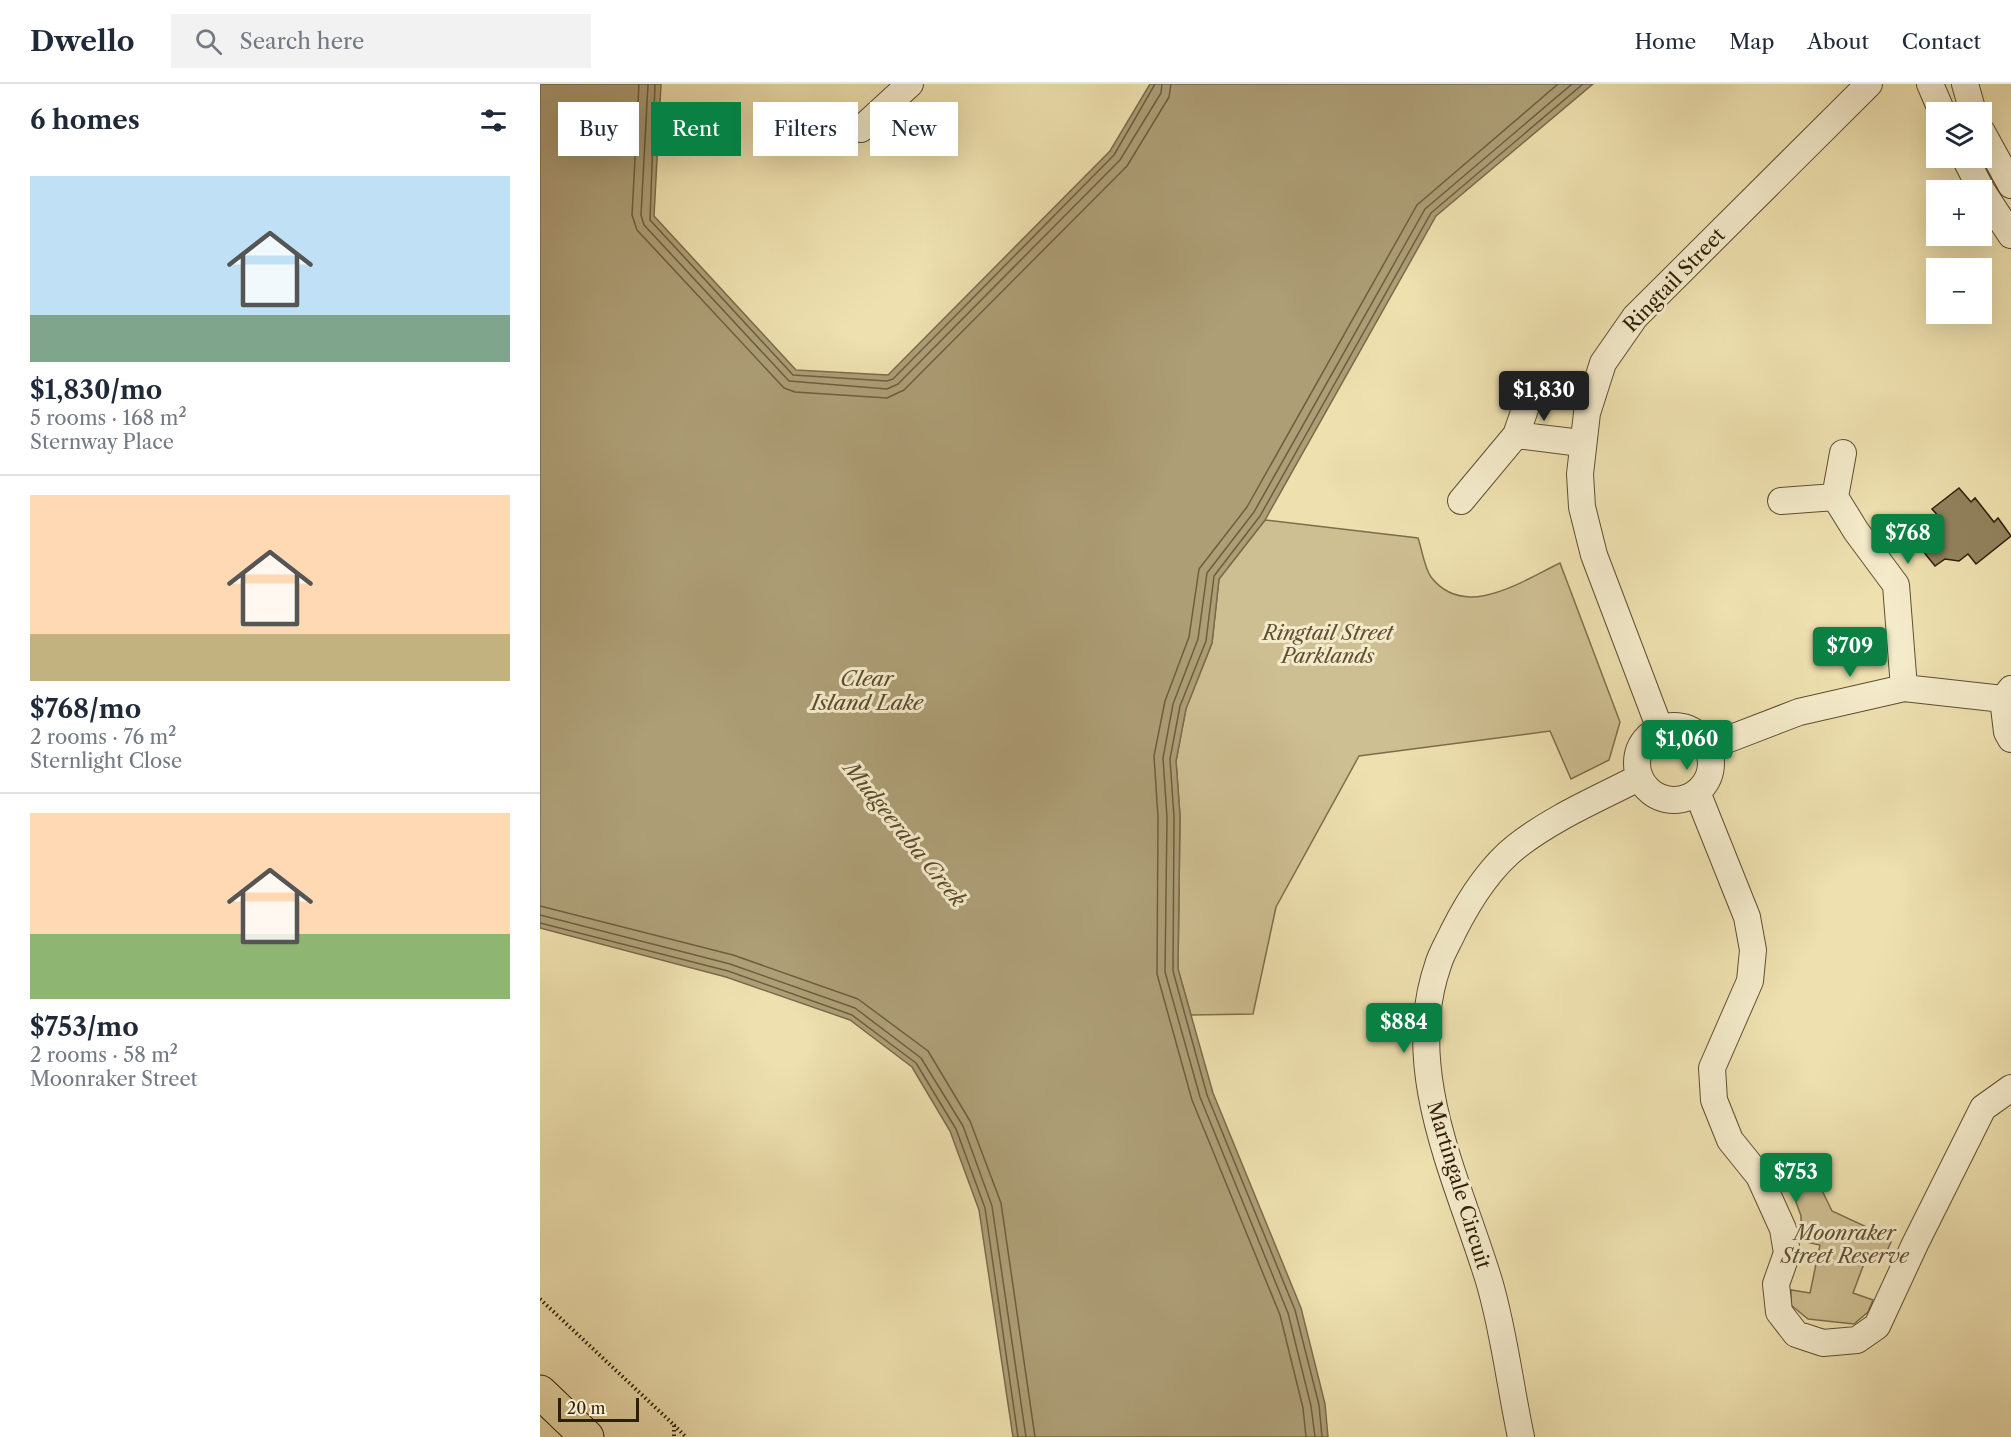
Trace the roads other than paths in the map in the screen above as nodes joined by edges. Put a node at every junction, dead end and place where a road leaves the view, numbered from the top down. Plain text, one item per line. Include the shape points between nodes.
1 (910, 84) edge
2 (1869, 84) edge
3 (1930, 84) edge
4 (1965, 84) edge
5 (1938, 102) edge
6 (1971, 102) edge
7 (861, 129) dead end
8 (1992, 151) edge
9 (1970, 168) edge
10 (2011, 186) edge
11 (2011, 235) edge
12 (1530, 395) dead end
13 (1516, 435) junction
14 (1581, 443) junction
15 (1843, 453) dead end
16 (1835, 497) junction
17 (1461, 501) dead end
18 (1781, 501) dead end
19 (1904, 688) junction
20 (2007, 694) edge
21 (1660, 729) junction
22 (2011, 739) edge
23 (1708, 747) junction
24 (1640, 777) junction
25 (1697, 792) junction
26 (2011, 1088) edge
27 (540, 1392) edge
28 (587, 1437) edge
29 (1521, 1437) edge

1 - 7 street
2 - 14 street, Ringtail Street via 1635,317 1603,363
3 - 5 street
4 - 6 street
8 - 10 street
9 - 11 street
12 - 13 street
13 - 14 street
13 - 17 street
14 - 21 street, Ringtail Street via 1582,507 1594,555
15 - 16 street
16 - 18 street
16 - 19 street via 1896,585
19 - 20 street
19 - 23 street via 1799,712
20 - 22 street via 2007,732
21 - 23 street via 1682,727
21 - 24 street via 1650,735 1638,754
23 - 25 street via 1710,772
24 - 25 street via 1654,794 1665,798 1676,800
24 - 29 street, Martingale Circuit via 1550,824 1517,846 1488,874 1464,909 1437,966 1429,1008 1425,1050 1432,1102 1490,1284
25 - 26 street via 1747,917 1753,950 1750,981 1712,1068 1714,1100 1730,1140 1759,1176 1783,1229 1787,1253 1776,1284 1779,1312 1796,1334 1823,1343 1857,1340 1877,1326 1983,1108
27 - 28 main road

